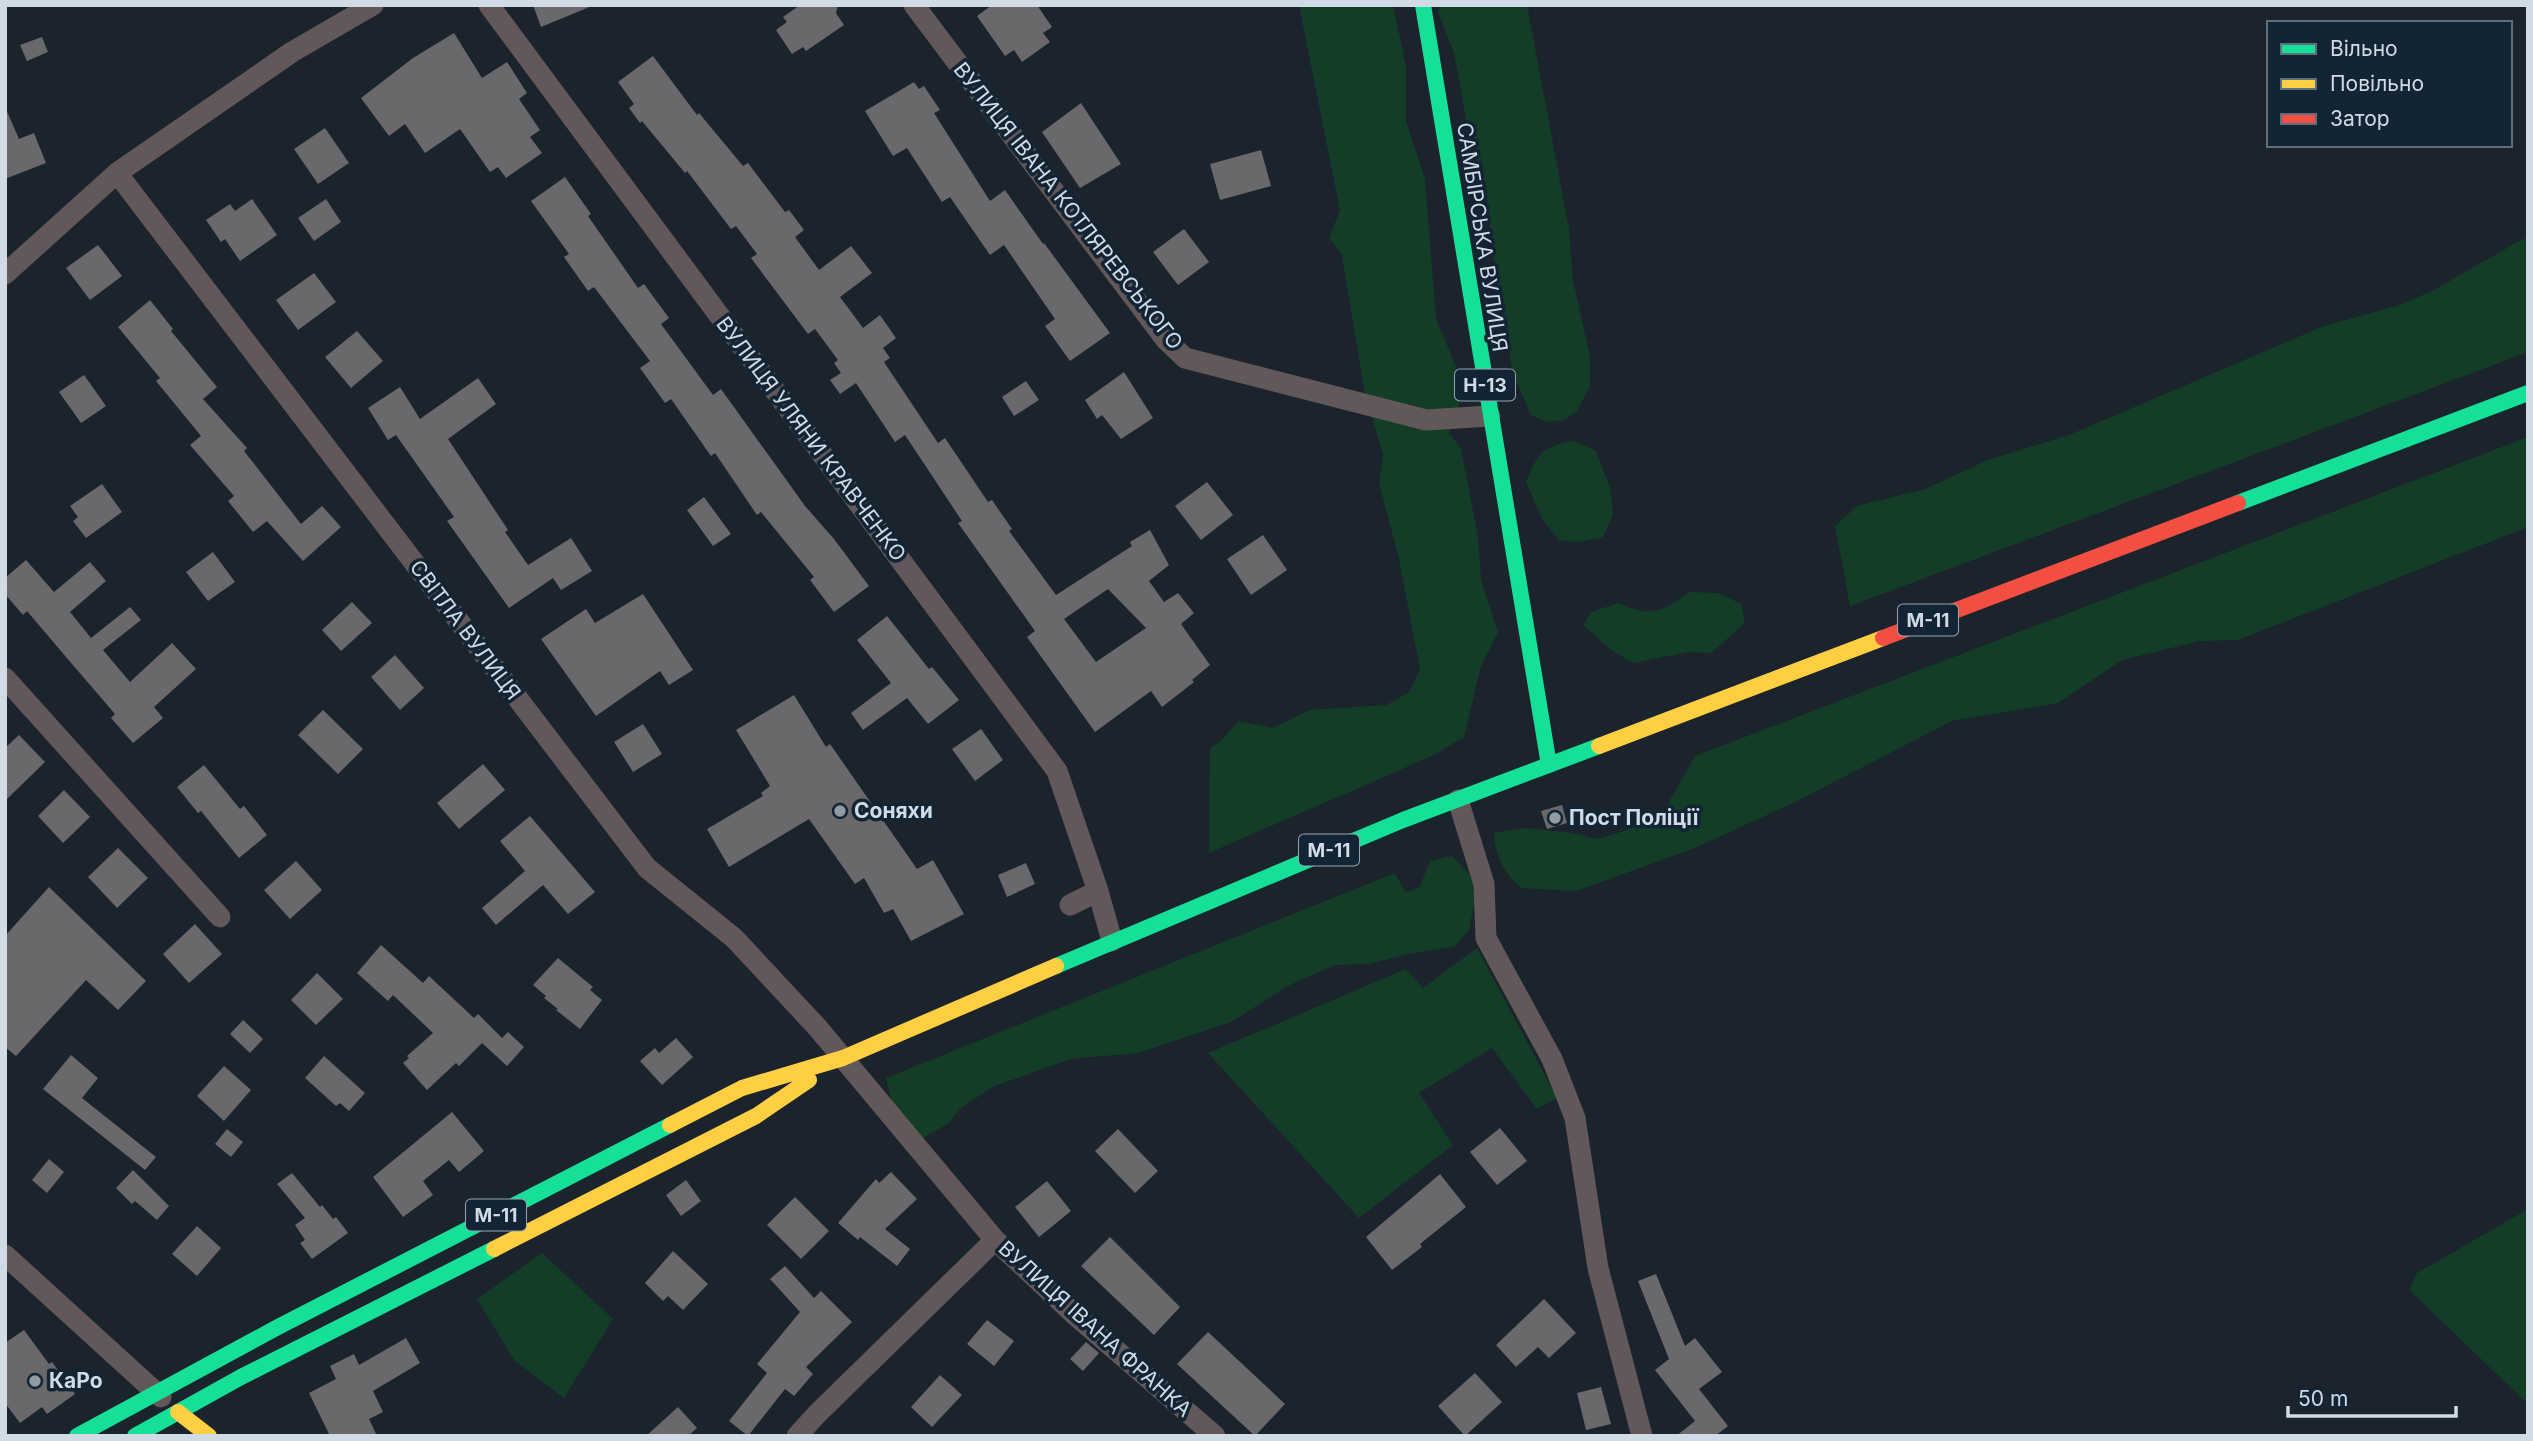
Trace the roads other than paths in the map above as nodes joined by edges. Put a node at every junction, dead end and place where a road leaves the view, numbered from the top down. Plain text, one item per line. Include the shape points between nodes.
1 (373, 5) edge
2 (489, 5) edge
3 (914, 5) edge
4 (1423, 5) edge
5 (117, 173) junction
6 (5, 274) edge
7 (2528, 393) edge
8 (1490, 416) junction
9 (5, 678) edge
10 (1549, 765) junction
11 (1458, 800) junction
12 (1098, 891) junction
13 (1070, 905) dead end
14 (220, 917) dead end
15 (1112, 941) junction
16 (843, 1058) junction
17 (995, 1240) junction
18 (5, 1255) edge
19 (156, 1393) junction
20 (178, 1412) junction
21 (77, 1436) edge
22 (135, 1436) edge
23 (209, 1436) edge
24 (797, 1436) edge
25 (1215, 1436) edge
26 (1642, 1436) edge

1 - 5 street via 292,52
2 - 12 street, ВУЛИЦЯ УЛЯНИ КРАВЧЕНКО via 1057,771
3 - 8 street, ВУЛИЦЯ ІВАНА КОТЛЯРЕВСЬКОГО via 1166,340 1185,358 1426,420
4 - 8 main road, САМБІРСЬКА ВУЛИЦЯ / Н-13
5 - 6 street
5 - 16 street, СВІТЛА ВУЛИЦЯ via 647,868 734,939
7 - 10 main road, М-11
8 - 10 main road, САМБІРСЬКА ВУЛИЦЯ / Н-13
9 - 14 street
10 - 11 main road, М-11
11 - 15 main road, М-11
11 - 26 street via 1484,884 1486,938 1552,1059 1575,1118 1598,1268
12 - 13 street
12 - 15 street, ВУЛИЦЯ УЛЯНИ КРАВЧЕНКО
15 - 16 main road, М-11
16 - 17 street, ВУЛИЦЯ ІВАНА ФРАНКА
16 - 19 main road, М-11 via 742,1088
16 - 20 main road, М-11 via 755,1116
17 - 24 street
17 - 25 street, ВУЛИЦЯ ІВАНА ФРАНКА
18 - 19 street
19 - 20 street
19 - 21 main road, М-11
20 - 22 main road, М-11
20 - 23 main road

